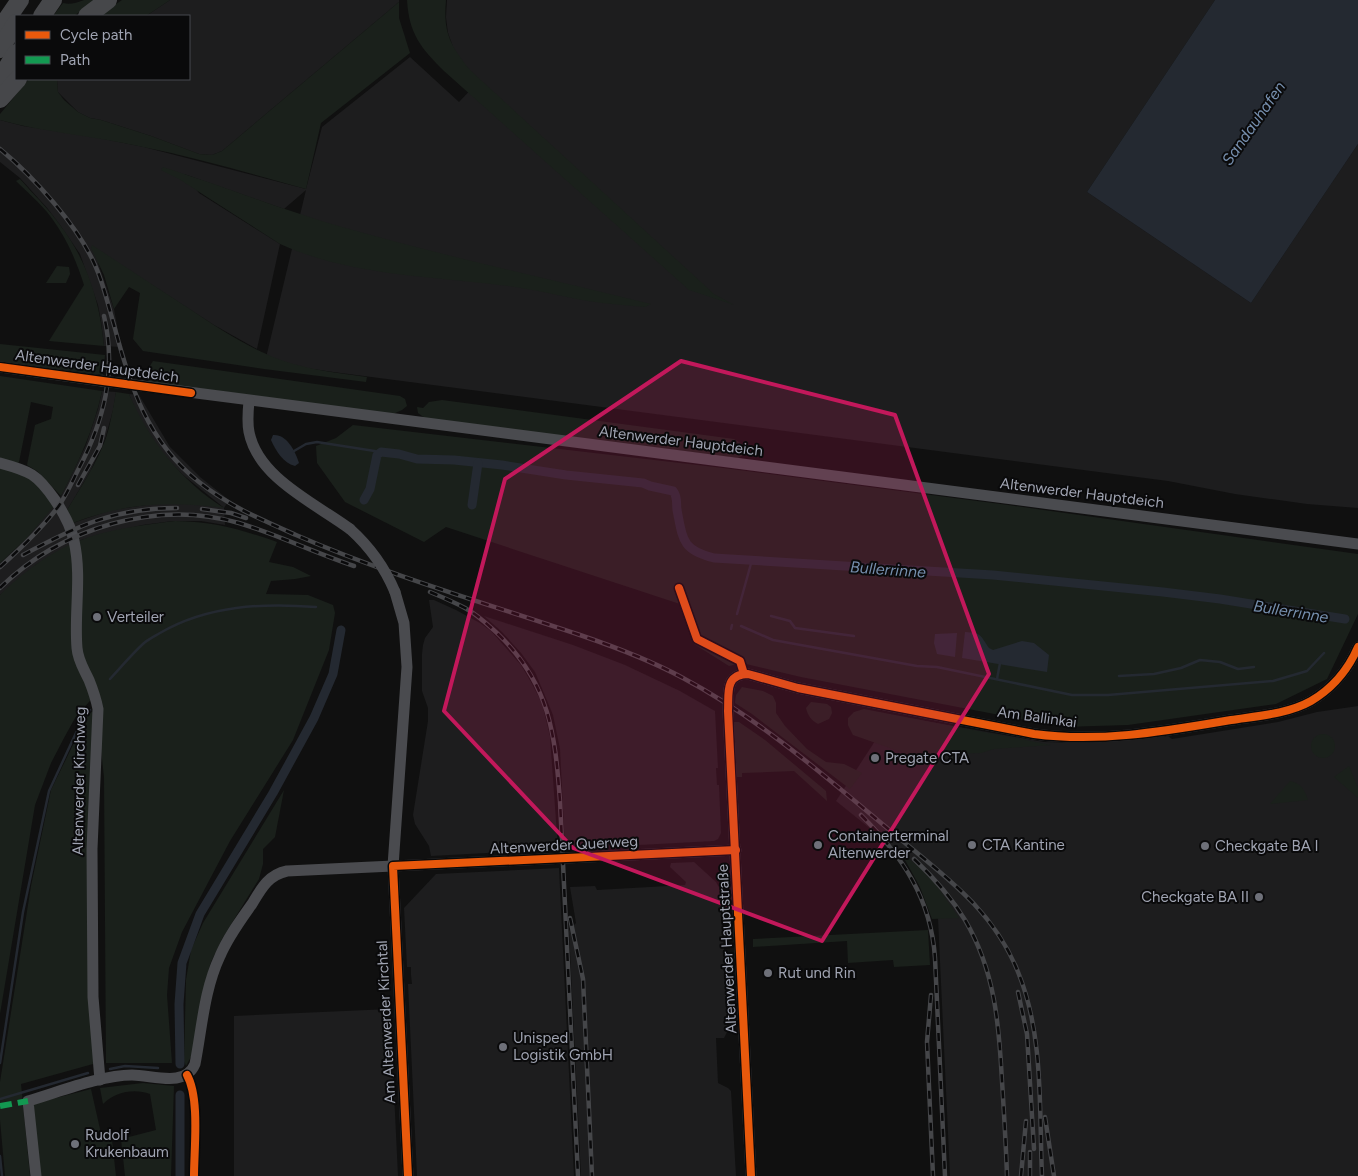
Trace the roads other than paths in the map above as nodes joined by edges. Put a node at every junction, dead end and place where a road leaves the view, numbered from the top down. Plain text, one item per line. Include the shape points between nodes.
1 (20, 0) edge
2 (32, 0) edge
3 (53, 0) edge
4 (108, 0) edge
5 (22, 15) edge
6 (43, 15) edge
7 (88, 15) edge
8 (15, 25) edge
9 (0, 30) edge
10 (0, 49) edge
11 (15, 55) edge
12 (0, 79) edge
13 (17, 80) edge
14 (0, 99) edge
15 (0, 367) edge
16 (249, 401) junction
17 (0, 463) edge
18 (1358, 544) edge
19 (1358, 647) edge
20 (728, 691) joint
21 (736, 850) junction
22 (393, 866) junction
23 (100, 1080) junction
24 (36, 1176) edge
25 (408, 1176) edge
26 (751, 1176) edge

1 - 9 highway
2 - 5 highway
3 - 6 highway
4 - 7 highway
8 - 10 highway
11 - 12 highway
13 - 14 highway
15 - 16 street, Altenwerder Hauptdeich, bridge
16 - 18 street, Altenwerder Hauptdeich
16 - 22 street, Am Altenwerder Kirchtal, bridge via 249,432 262,461 286,485 350,529 373,553 395,592 404,623 408,668
17 - 23 street, Altenwerder Kirchweg via 28,471 43,482 62,512 75,542 77,648 80,665 95,695 98,709 92,849 93,997
19 - 20 street, Am Ballinkai via 1347,668 1330,688 1290,710 1171,730 1094,737 1034,734 807,690 748,674 734,678
20 - 21 street, Altenwerder Hauptstraße
21 - 22 street, Altenwerder Querweg
21 - 26 street, Altenwerder Hauptstraße
22 - 23 street, Altenwerder Querweg via 287,871 272,877 229,938 218,961 208,993 195,1064 190,1073 178,1078 130,1075
22 - 25 street, Am Altenwerder Kirchtal
23 - 24 street, Altenwerder Querweg via 28,1101

